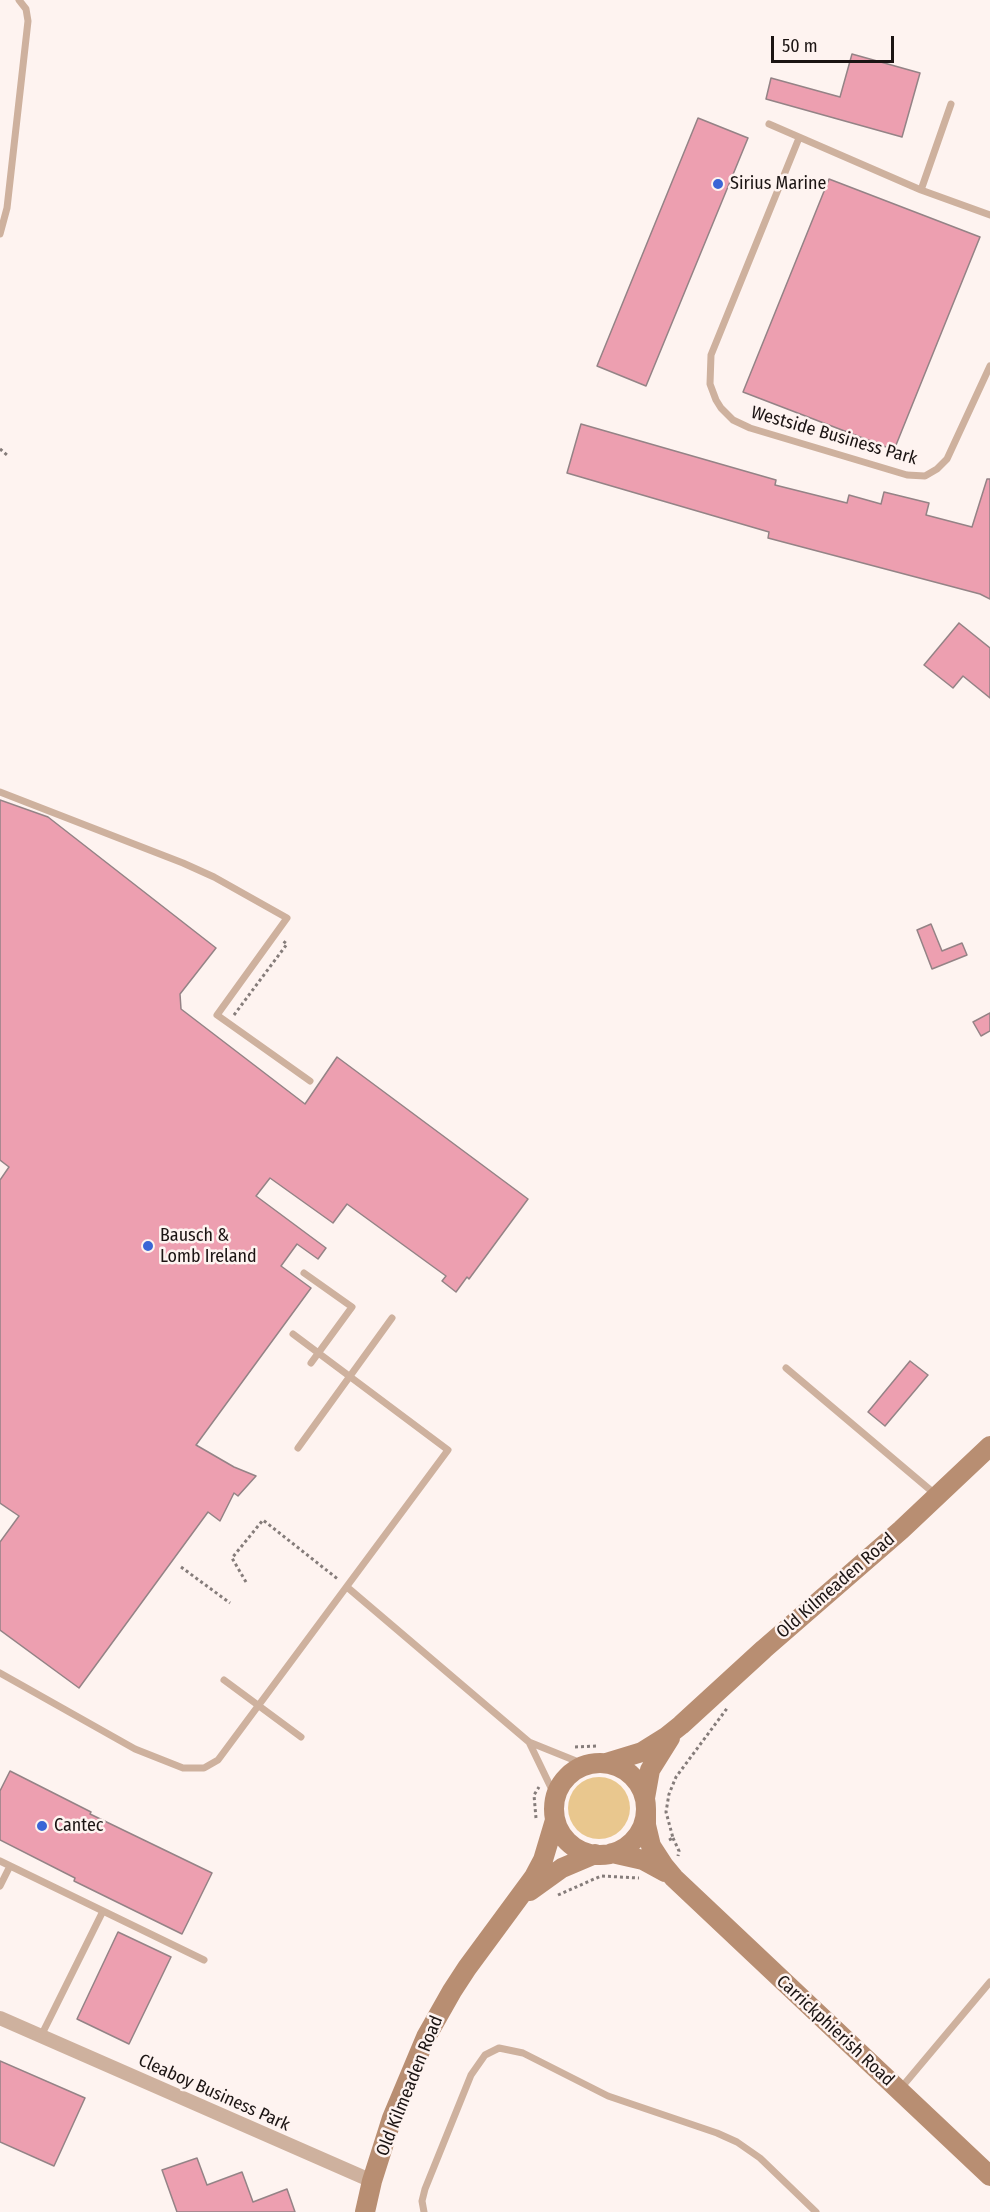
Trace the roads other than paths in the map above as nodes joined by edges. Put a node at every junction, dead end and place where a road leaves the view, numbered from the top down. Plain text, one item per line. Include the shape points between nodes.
1 (19, 0) edge
2 (951, 104) dead end
3 (770, 124) dead end
4 (799, 138) junction
5 (921, 190) junction
6 (990, 215) edge
7 (0, 234) edge
8 (990, 366) edge
9 (0, 792) edge
10 (310, 1081) dead end
11 (304, 1272) dead end
12 (392, 1318) dead end
13 (293, 1334) dead end
14 (319, 1354) junction
15 (311, 1363) dead end
16 (786, 1368) dead end
17 (350, 1377) junction
18 (990, 1446) edge
19 (298, 1448) dead end
20 (938, 1496) junction
21 (347, 1587) junction
22 (0, 1673) edge
23 (224, 1680) dead end
24 (258, 1705) junction
25 (681, 1725) junction
26 (301, 1737) dead end
27 (529, 1742) junction
28 (606, 1763) junction
29 (586, 1765) junction
30 (555, 1798) junction
31 (646, 1804) junction
32 (555, 1820) junction
33 (603, 1854) junction
34 (0, 1861) edge
35 (10, 1866) junction
36 (680, 1885) junction
37 (0, 1886) edge
38 (513, 1909) junction
39 (103, 1911) junction
40 (204, 1960) dead end
41 (990, 1982) edge
42 (0, 2018) edge
43 (41, 2036) junction
44 (898, 2090) junction
45 (990, 2176) edge
46 (372, 2181) junction
47 (365, 2212) edge
48 (424, 2212) edge
49 (816, 2212) edge

1 - 7 lane via 28,21 7,208
2 - 5 lane
3 - 4 lane
4 - 5 lane
4 - 8 lane, Westside Business Park via 711,355 710,384 721,408 733,420 750,428 907,475 925,476 947,459
5 - 6 lane
9 - 10 lane via 183,863 287,918 217,1015
11 - 14 lane via 352,1308
12 - 17 lane
13 - 14 lane
14 - 15 lane
14 - 17 lane
16 - 20 lane
17 - 19 lane
17 - 21 lane via 448,1450
18 - 20 street, Old Kilmeaden Road
20 - 25 street, Old Kilmeaden Road
21 - 24 lane
21 - 27 lane
22 - 24 lane via 121,1742 183,1768 204,1768 218,1760
23 - 24 lane
24 - 26 lane
25 - 28 street, Old Kilmeaden Road via 642,1752
25 - 31 street, Old Kilmeaden Road via 650,1770
27 - 29 lane
27 - 30 lane
28 - 29 street
28 - 31 street via 632,1775
29 - 30 street via 566,1778
30 - 32 street
31 - 33 street via 640,1831 633,1841
31 - 36 street, Carrickphierish Road via 651,1846
32 - 33 street via 572,1845 581,1851
32 - 38 street, Old Kilmeaden Road via 543,1860
33 - 36 street, Carrickphierish Road via 654,1864
33 - 38 street, Old Kilmeaden Road via 574,1862 549,1876
34 - 35 lane
35 - 37 lane
35 - 39 lane
36 - 44 street, Carrickphierish Road
38 - 46 street, Old Kilmeaden Road via 467,1968 430,2029 396,2109
39 - 40 lane
39 - 43 lane
41 - 44 lane
42 - 43 street, Cleaboy Business Park
43 - 46 street, Cleaboy Business Park
44 - 45 street, Carrickphierish Road
46 - 47 street, Old Kilmeaden Road
48 - 49 lane via 425,2189 471,2075 485,2055 499,2048 522,2053 608,2096 737,2142 760,2158

